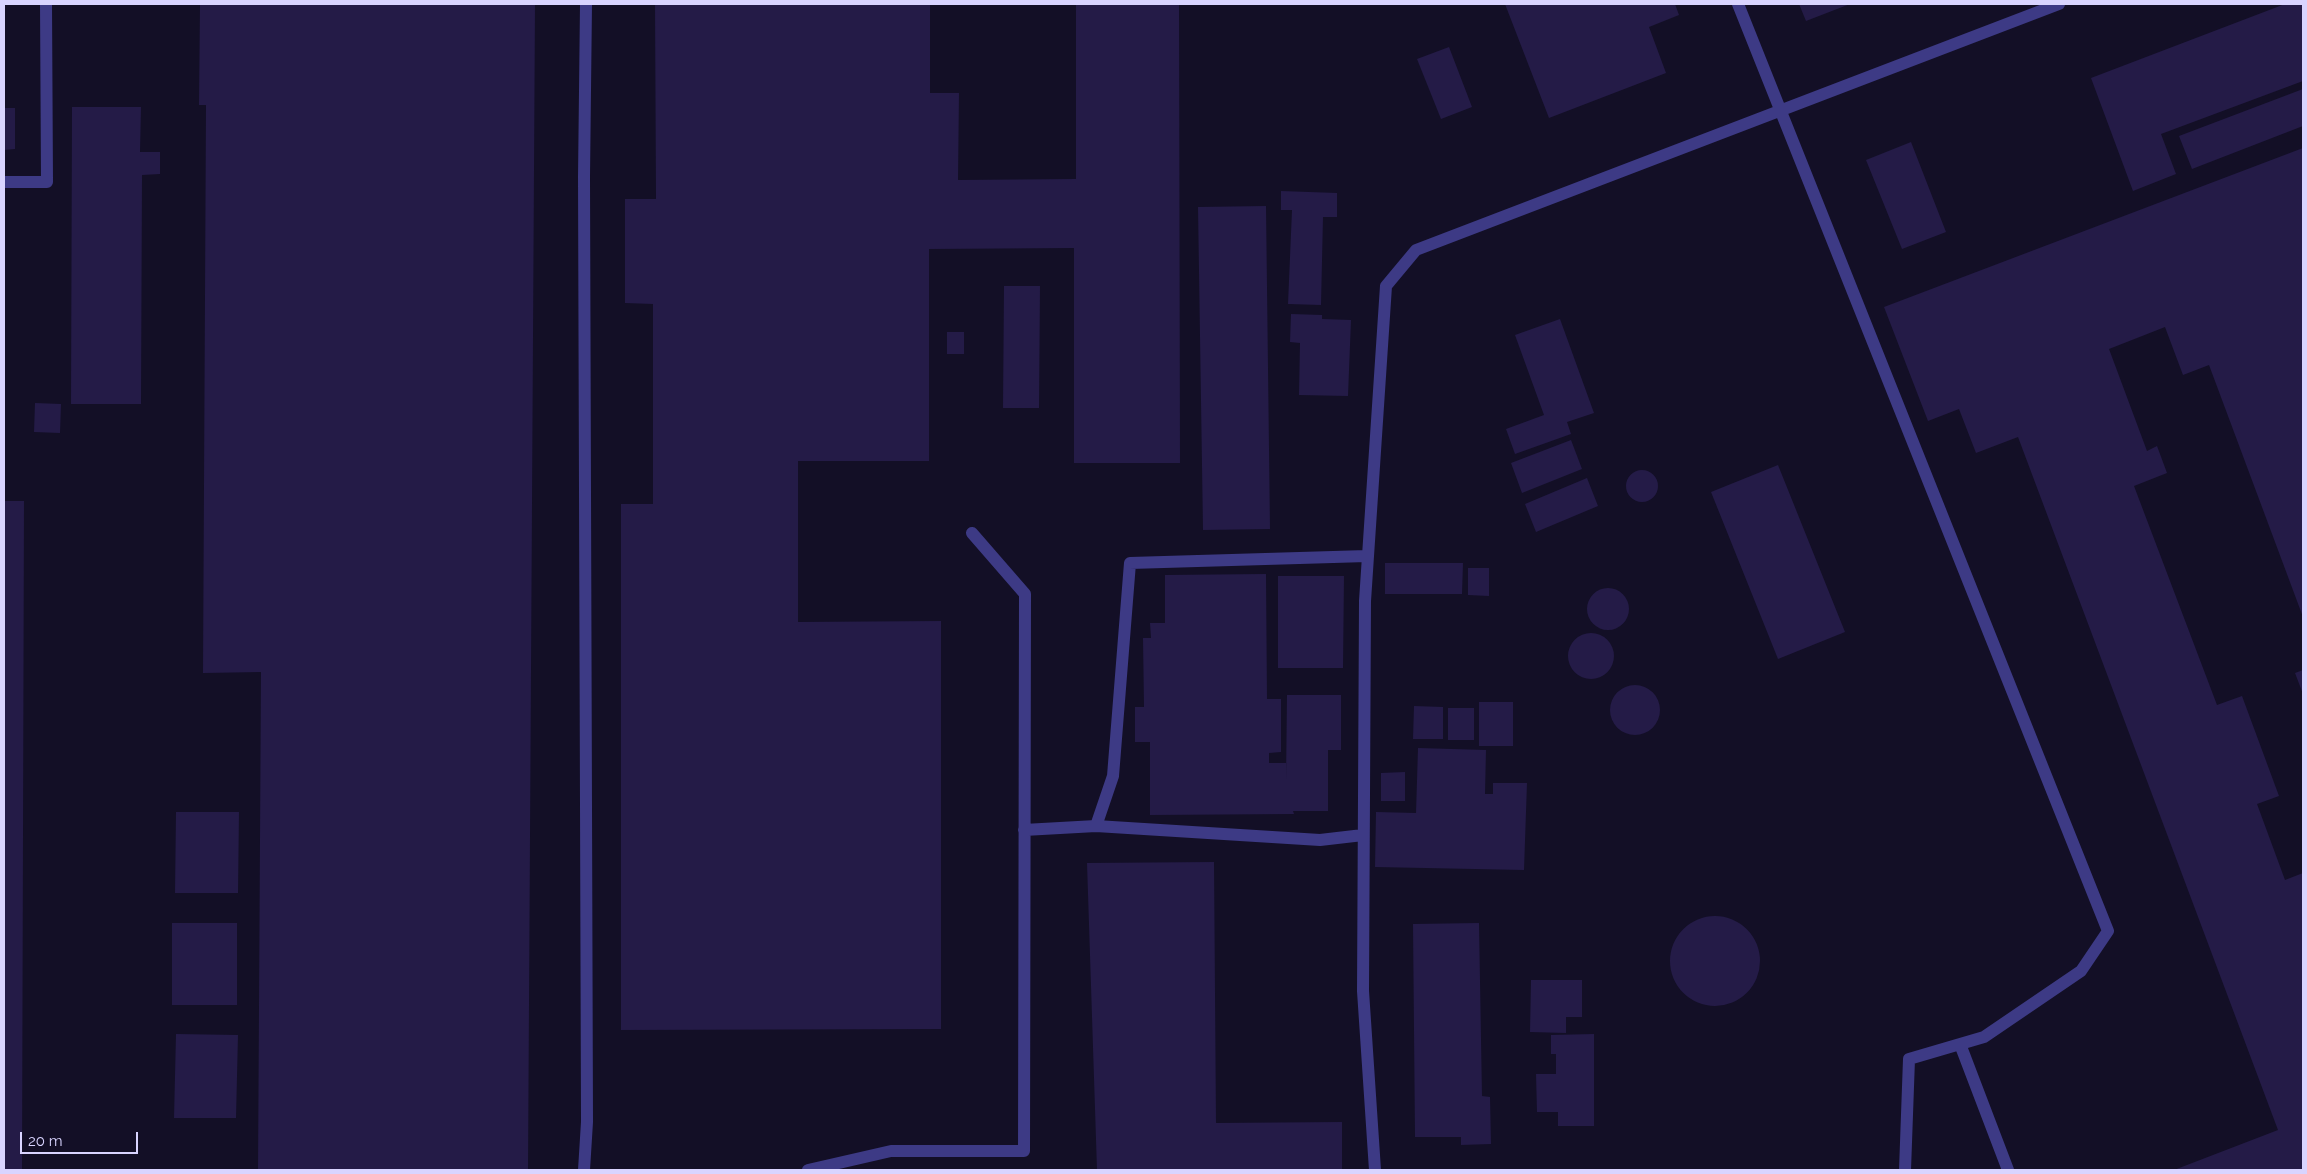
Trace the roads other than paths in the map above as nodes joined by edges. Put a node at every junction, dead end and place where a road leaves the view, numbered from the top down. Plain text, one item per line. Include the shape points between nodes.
1 (46, 4) edge
2 (586, 4) edge
3 (1738, 4) edge
4 (2059, 4) edge
5 (1780, 110) junction
6 (4, 182) edge
7 (972, 533) dead end
8 (1368, 556) junction
9 (1096, 826) junction
10 (1024, 830) junction
11 (1363, 835) junction
12 (1960, 1044) junction
13 (584, 1170) edge
14 (808, 1170) edge
15 (1375, 1170) edge
16 (1905, 1170) edge
17 (2008, 1170) edge

1 - 6 lane via 47,182
2 - 13 lane via 587,1122
3 - 5 lane
4 - 5 lane
5 - 8 lane via 1416,250 1386,286
5 - 12 lane via 2108,931 2081,971 1984,1037
7 - 10 lane via 1025,594
8 - 9 lane via 1130,563 1113,776
8 - 11 lane
9 - 10 lane
9 - 11 lane via 1320,840
10 - 14 lane via 1024,1151 891,1151
11 - 15 lane via 1363,991
12 - 16 lane via 1909,1059
12 - 17 lane

